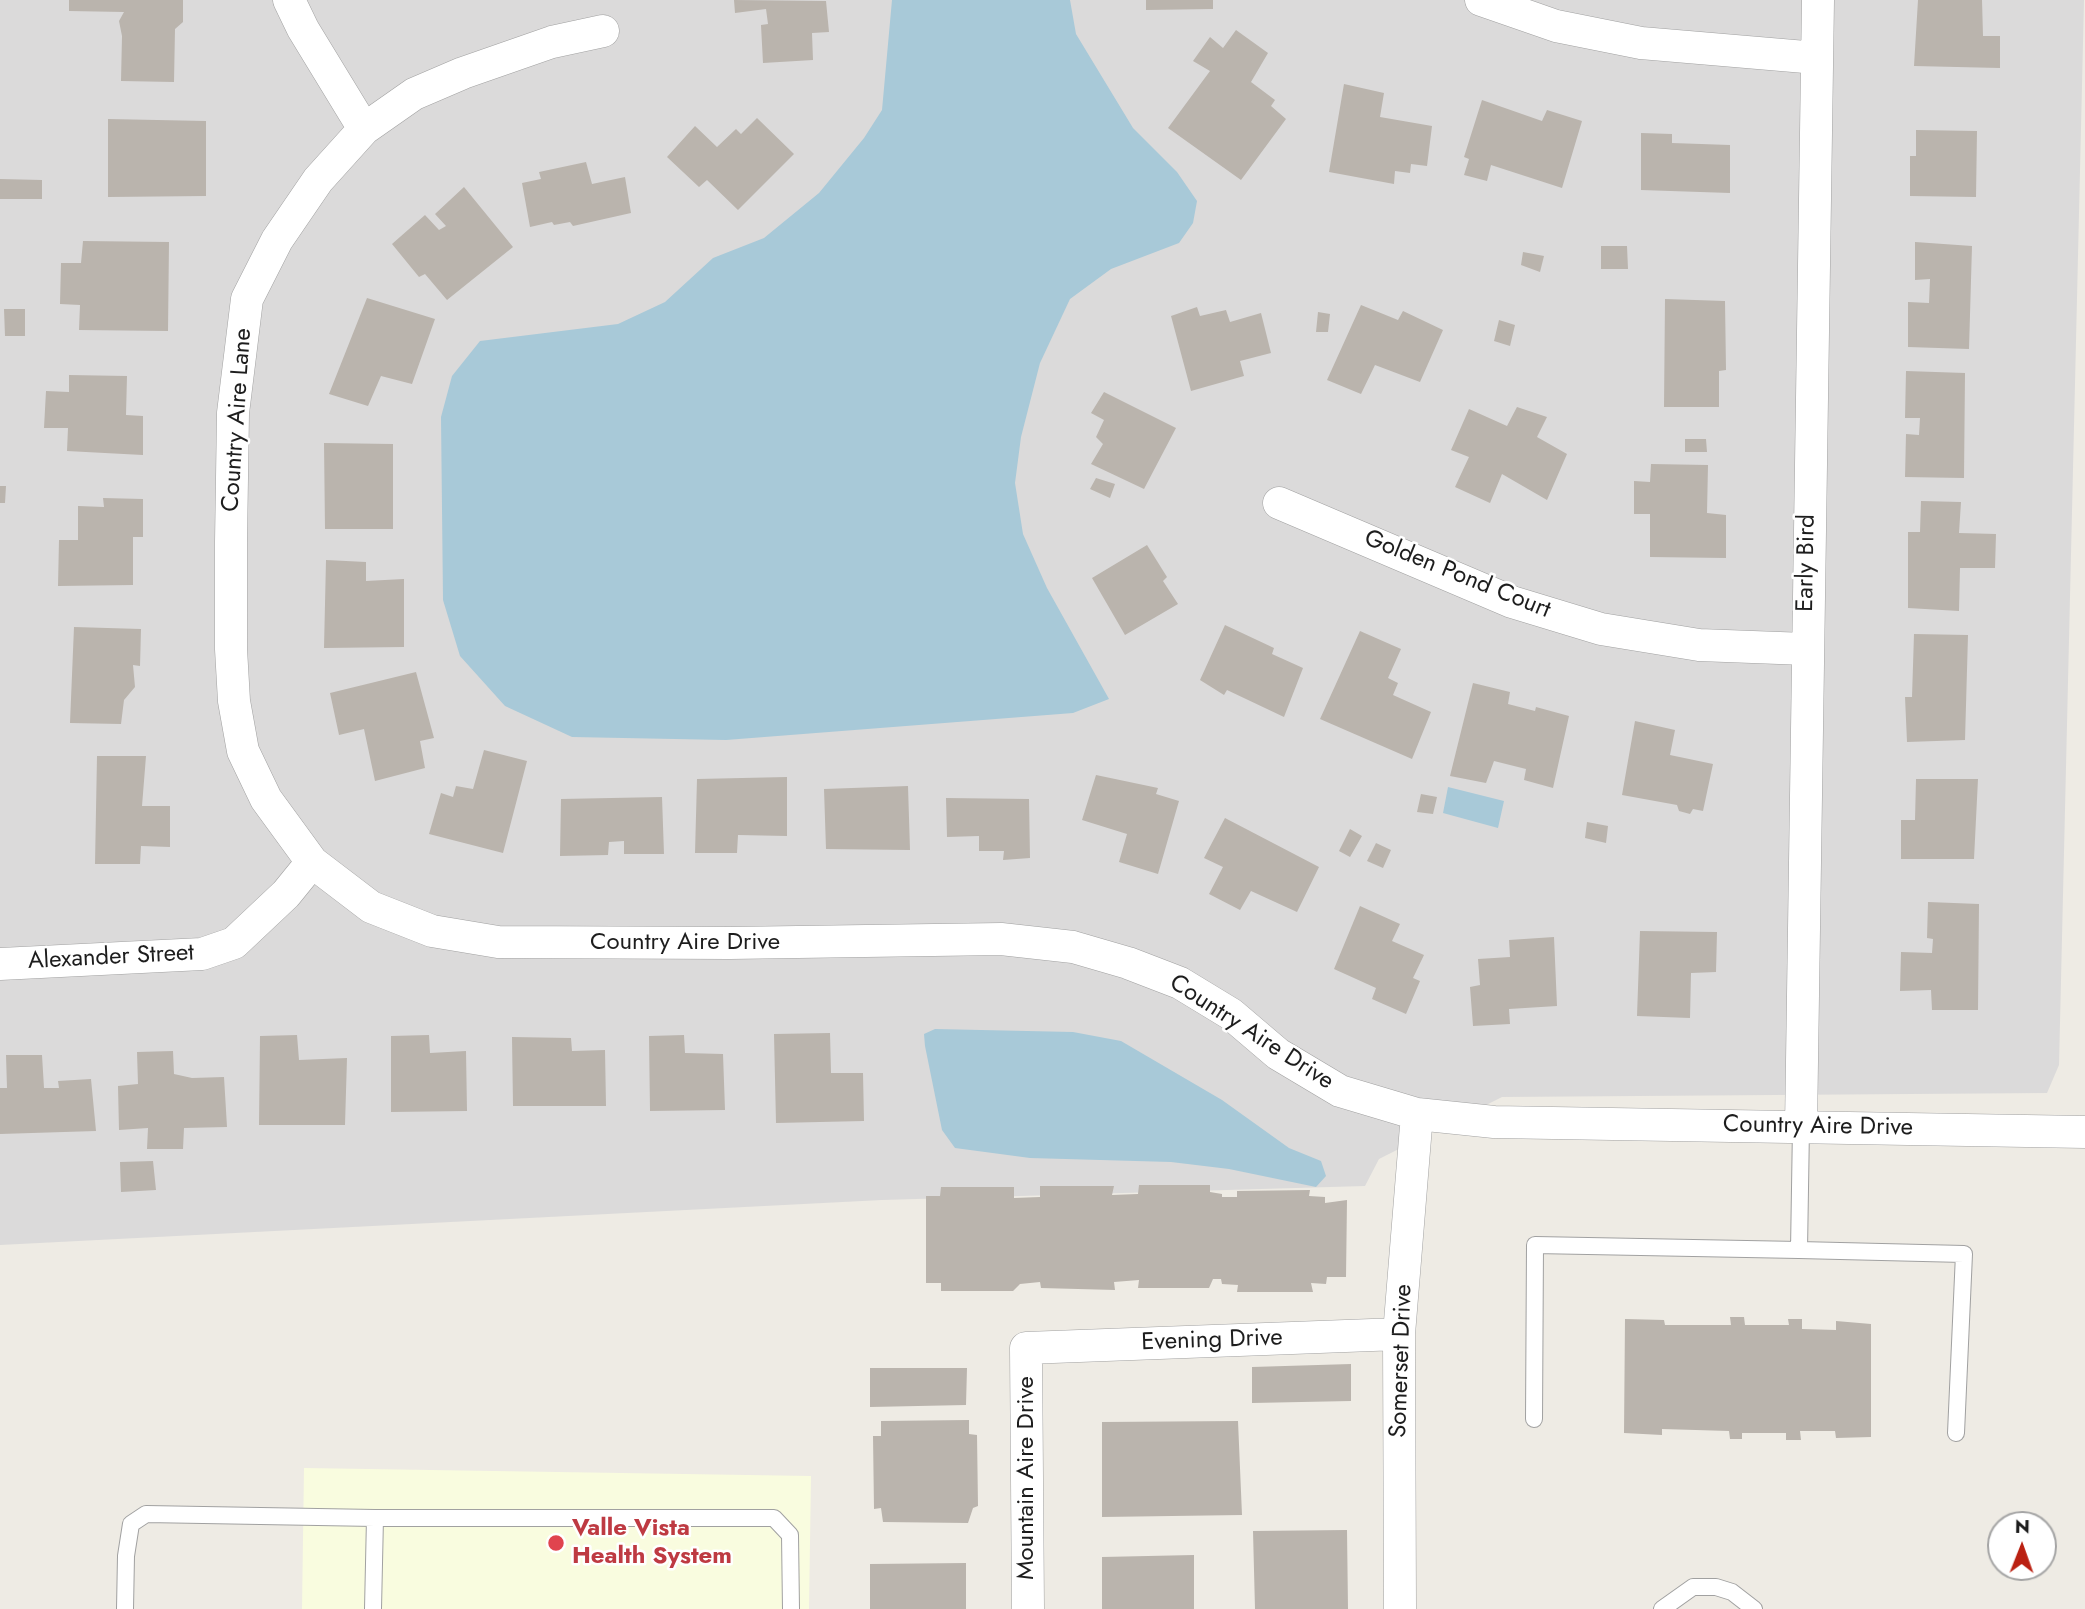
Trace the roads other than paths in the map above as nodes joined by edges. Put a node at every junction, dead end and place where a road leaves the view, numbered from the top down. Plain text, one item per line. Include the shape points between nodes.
1 (289, 0) edge
2 (1481, 0) edge
3 (1818, 0) edge
4 (603, 31) dead end
5 (1817, 58) junction
6 (365, 129) junction
7 (1279, 503) dead end
8 (1806, 649) junction
9 (312, 862) junction
10 (0, 964) edge
11 (1417, 1114) junction
12 (1801, 1127) junction
13 (2085, 1132) edge
14 (1799, 1250) junction
15 (1399, 1335) junction
16 (1026, 1348) joint
17 (1534, 1419) dead end
18 (1956, 1433) dead end
19 (375, 1518) junction
20 (125, 1609) edge
21 (373, 1609) edge
22 (791, 1609) edge
23 (1028, 1609) edge
24 (1400, 1609) edge
25 (1662, 1609) edge
26 (1754, 1609) edge

1 - 6 street
2 - 5 street via 1556,26 1641,43
3 - 5 street, Early Bird
4 - 6 street, Country Aire Lane via 463,73 414,94
5 - 8 street, Early Bird
6 - 9 street, Country Aire Lane via 318,180 277,240 247,299 233,413 234,701 243,751 267,799
7 - 8 street, Golden Pond Court via 1512,602 1601,629 1699,645
8 - 12 street, Early Bird
9 - 10 street, Alexander Street via 234,943 202,954
9 - 11 street, Country Aire Drive via 371,906 432,931 498,942 1001,939 1073,947 1180,983 1231,1014 1278,1054 1340,1091
11 - 12 street, Country Aire Drive via 1494,1122
11 - 15 street, Somerset Drive
12 - 13 street, Country Aire Drive
12 - 14 lane
14 - 17 lane via 1535,1245
14 - 18 lane via 1964,1254
15 - 16 street, Evening Drive
15 - 24 street, Somerset Drive
16 - 23 street, Mountain Aire Drive
19 - 20 lane via 146,1514 131,1524
19 - 21 lane
19 - 22 lane via 774,1518 790,1535
25 - 26 lane via 1693,1587 1716,1587 1732,1592

